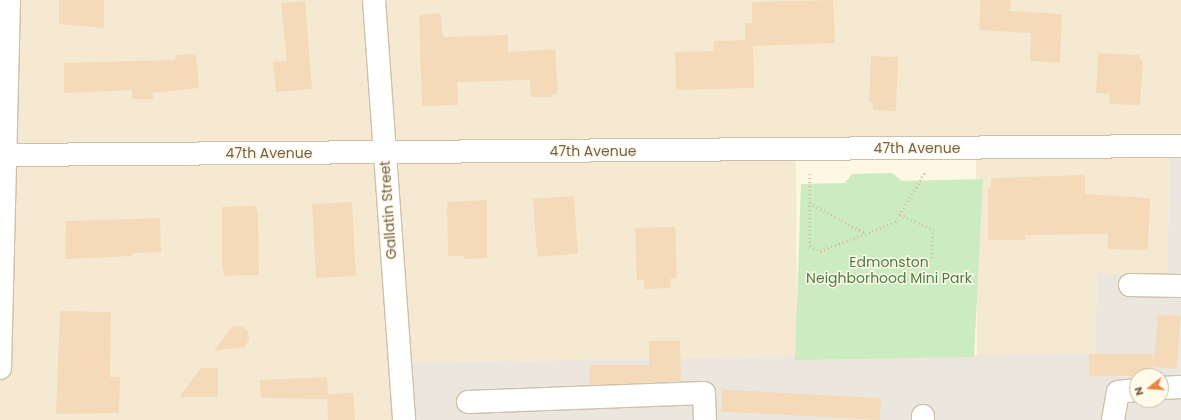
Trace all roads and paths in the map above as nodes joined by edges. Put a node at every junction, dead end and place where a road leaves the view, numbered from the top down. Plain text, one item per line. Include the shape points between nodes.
1 (9, 0) edge
2 (374, 0) edge
3 (1181, 146) edge
4 (925, 148) junction
5 (810, 149) junction
6 (384, 152) junction
7 (5, 156) junction
8 (810, 203) junction
9 (900, 214) junction
10 (865, 233) junction
11 (932, 259) dead end
12 (1130, 285) dead end
13 (1181, 286) edge
14 (0, 368) edge
15 (1181, 387) edge
16 (1169, 388) edge
17 (1129, 391) edge
18 (468, 402) dead end
19 (404, 420) edge
20 (706, 420) edge
21 (1113, 420) edge

1 - 7 street
2 - 6 street, Gallatin Street
3 - 4 street, 47th Avenue
4 - 5 street, 47th Avenue
4 - 9 path via 925,172
5 - 6 street, 47th Avenue
5 - 8 path
6 - 7 street, 47th Avenue
6 - 19 street, Gallatin Street
7 - 14 street
8 - 10 path
8 - 10 path via 810,246 820,251
9 - 10 path via 895,222
9 - 11 path via 933,229
12 - 13 street
15 - 16 street
17 - 21 street via 1118,392
18 - 20 street via 704,394

